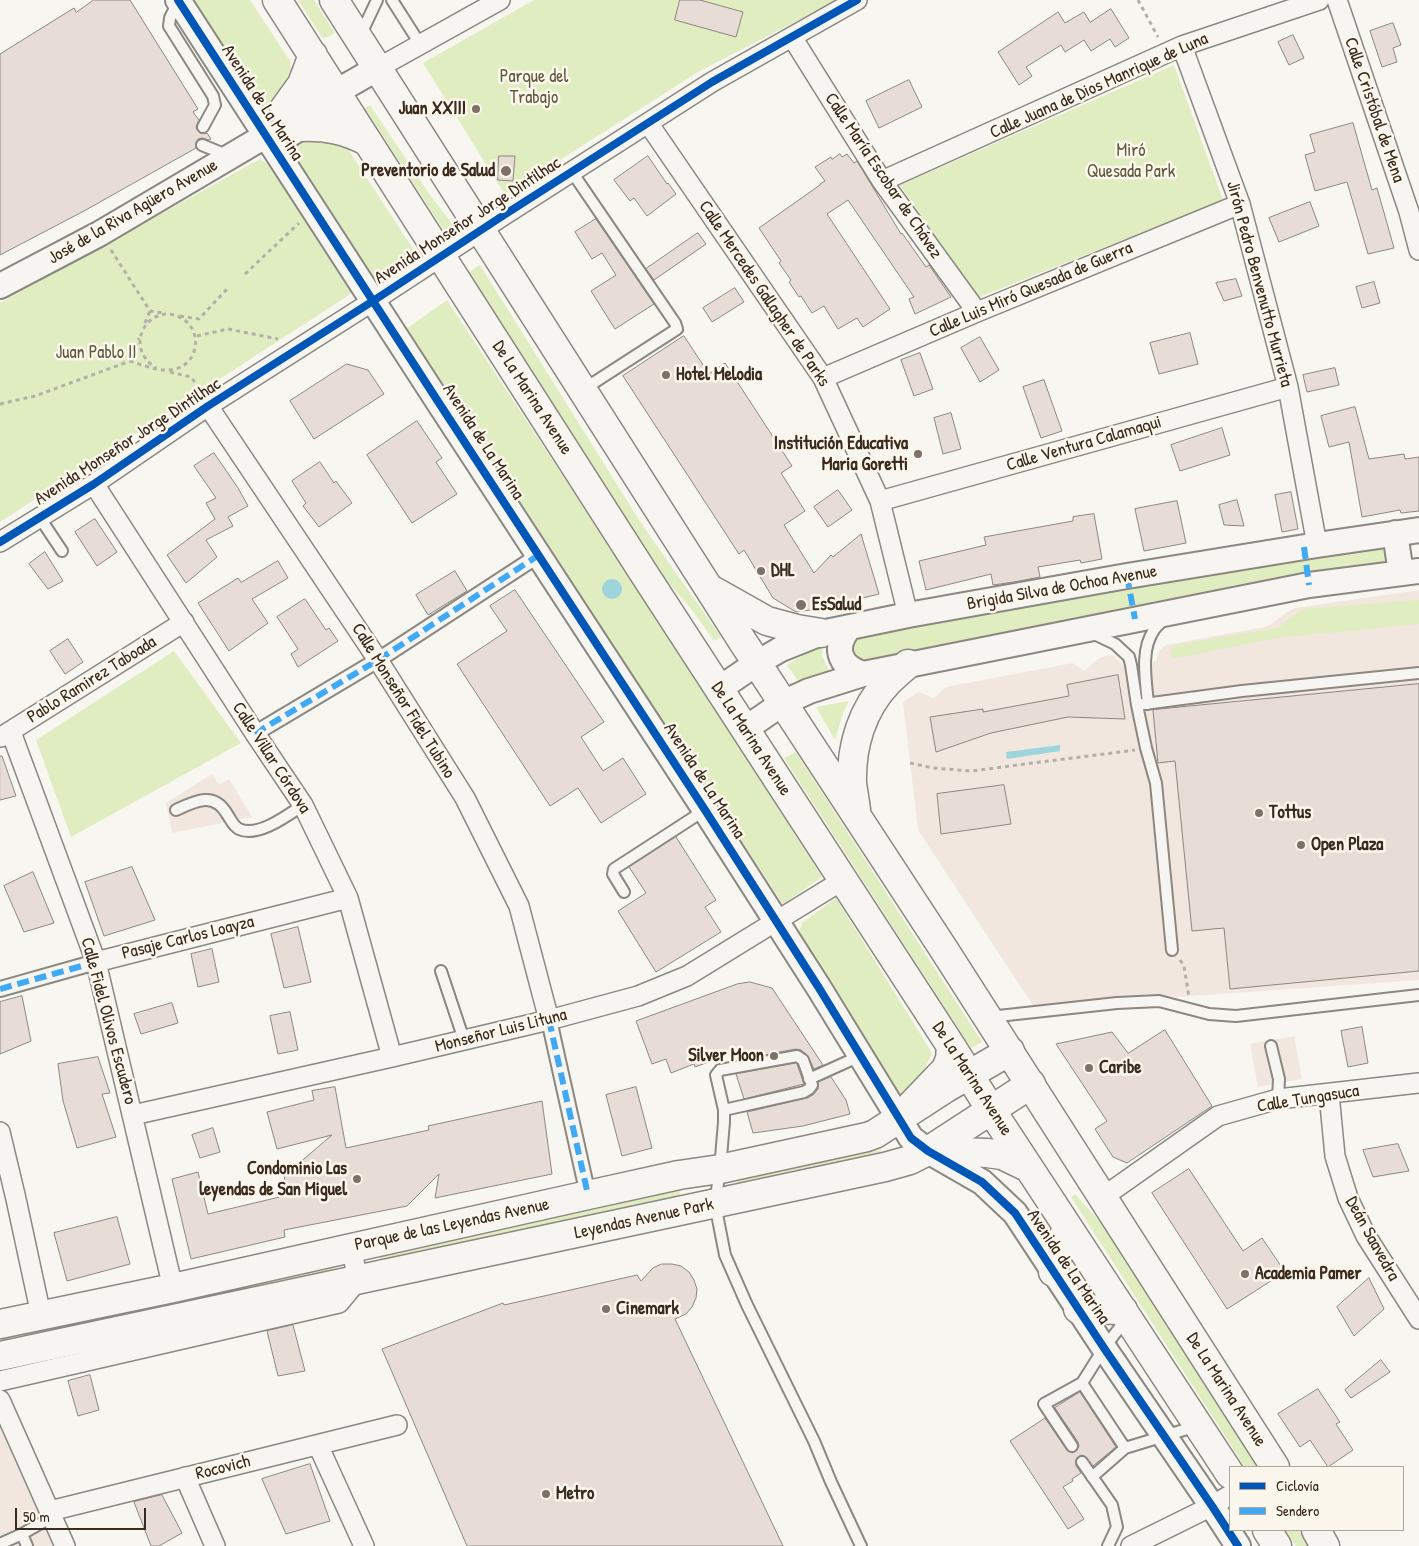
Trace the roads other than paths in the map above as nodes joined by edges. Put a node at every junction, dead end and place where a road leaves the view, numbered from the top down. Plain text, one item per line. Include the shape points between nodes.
1 (178, 0) edge
2 (277, 0) edge
3 (334, 0) edge
4 (377, 0) edge
5 (392, 0) edge
6 (500, 0) edge
7 (857, 0) edge
8 (1319, 0) edge
9 (1336, 0) edge
10 (792, 37) junction
11 (359, 38) junction
12 (420, 44) junction
13 (1174, 50) junction
14 (313, 55) junction
15 (215, 57) junction
16 (378, 68) junction
17 (205, 83) junction
18 (336, 92) junction
19 (292, 118) junction
20 (648, 123) junction
21 (203, 127) dead end
22 (265, 136) junction
23 (368, 142) junction
24 (202, 145) dead end
25 (230, 157) junction
26 (572, 172) junction
27 (882, 181) junction
28 (1240, 204) junction
29 (481, 230) junction
30 (1419, 250) edge
31 (440, 256) junction
32 (0, 286) edge
33 (373, 301) junction
34 (977, 312) junction
35 (823, 378) junction
36 (1288, 387) junction
37 (583, 389) junction
38 (208, 406) junction
39 (94, 484) junction
40 (880, 501) junction
41 (40, 518) junction
42 (1419, 530) edge
43 (1395, 533) junction
44 (1316, 536) junction
45 (0, 542) edge
46 (62, 551) dead end
47 (539, 555) junction
48 (1410, 572) edge
49 (709, 588) junction
50 (1171, 612) junction
51 (908, 615) junction
52 (184, 622) junction
53 (850, 627) junction
54 (1084, 629) junction
55 (821, 633) junction
56 (378, 660) junction
57 (757, 663) junction
58 (908, 664) junction
59 (1419, 673) edge
60 (863, 674) junction
61 (718, 688) junction
62 (783, 703) junction
63 (1148, 704) junction
64 (1137, 705) junction
65 (745, 729) junction
66 (5, 735) edge
67 (256, 735) junction
68 (303, 804) junction
69 (176, 810) dead end
70 (705, 810) junction
71 (857, 816) junction
72 (843, 880) junction
73 (624, 892) dead end
74 (348, 898) junction
75 (777, 922) junction
76 (1172, 950) road end
77 (96, 962) junction
78 (442, 971) dead end
79 (0, 990) edge
80 (1419, 995) edge
81 (988, 1017) junction
82 (549, 1020) junction
83 (464, 1040) junction
84 (951, 1046) junction
85 (1271, 1046) dead end
86 (1010, 1051) junction
87 (860, 1056) junction
88 (392, 1057) junction
89 (969, 1074) junction
90 (810, 1078) junction
91 (1419, 1083) edge
92 (1031, 1084) junction
93 (1329, 1094) junction
94 (1278, 1099) junction
95 (724, 1110) junction
96 (991, 1110) junction
97 (133, 1114) junction
98 (899, 1118) junction
99 (0, 1132) edge
100 (928, 1151) junction
101 (1029, 1168) junction
102 (720, 1169) junction
103 (588, 1195) junction
104 (1103, 1197) junction
105 (715, 1204) junction
106 (1067, 1226) junction
107 (350, 1247) junction
108 (1053, 1272) junction
109 (358, 1280) junction
110 (173, 1288) junction
111 (101, 1303) junction
112 (1078, 1309) junction
113 (1125, 1314) junction
114 (41, 1315) junction
115 (1419, 1319) edge
116 (0, 1324) edge
117 (108, 1333) junction
118 (1104, 1348) junction
119 (0, 1356) edge
120 (0, 1381) edge
121 (1082, 1384) junction
122 (0, 1400) edge
123 (396, 1425) dead end
124 (1198, 1426) junction
125 (1165, 1437) junction
126 (318, 1445) junction
127 (1072, 1446) dead end
128 (1125, 1448) junction
129 (1082, 1462) dead end
130 (1274, 1466) edge
131 (1229, 1472) edge
132 (184, 1477) junction
133 (1092, 1477) junction
134 (1221, 1500) edge
135 (51, 1514) junction
136 (1229, 1522) edge
137 (1232, 1531) edge
138 (1267, 1531) edge
139 (1317, 1531) edge
140 (22, 1534) junction
141 (0, 1544) edge
142 (27, 1546) edge
143 (65, 1546) edge
144 (215, 1546) edge
145 (364, 1546) edge
146 (861, 1546) edge
147 (1108, 1546) edge
148 (1131, 1546) edge
149 (1238, 1546) edge
150 (1277, 1546) edge
151 (1326, 1546) edge

1 - 15 street, Avenida de La Marina
1 - 17 lane via 169,26
2 - 14 main road, De La Marina Avenue
3 - 11 main road, De La Marina Avenue
4 - 11 lane
5 - 12 lane
6 - 12 street
7 - 10 street, Avenida Monseñor Jorge Dintilhac
8 - 13 street, Calle Juana de Dios Manrique de Luna
9 - 30 street, Calle Cristóbal de Mena
10 - 20 street, Avenida Monseñor Jorge Dintilhac
10 - 27 street, Calle María Escobar de Chávez
11 - 16 main road, De La Marina Avenue
12 - 16 street
13 - 27 street, Calle Juana de Dios Manrique de Luna
13 - 28 street, Jirón Pedro Benvenutto Murrieta
14 - 18 main road, De La Marina Avenue
14 - 19 main road
15 - 17 lane
15 - 22 street, Avenida de La Marina
16 - 18 street
16 - 29 main road, De La Marina Avenue
17 - 21 lane via 215,105
18 - 19 street via 329,110
18 - 23 main road, De La Marina Avenue
19 - 22 street via 271,117
19 - 23 main road via 352,134
20 - 26 street, Avenida Monseñor Jorge Dintilhac
20 - 35 street, Calle Mercedes Gallagher de Parks
22 - 25 street, José de la Riva Agüero Avenue
22 - 33 street, Avenida de La Marina
23 - 31 main road, De La Marina Avenue
24 - 25 lane
25 - 32 street, José de la Riva Agüero Avenue via 99,234
26 - 29 street, Avenida Monseñor Jorge Dintilhac
26 - 37 lane via 677,329
27 - 34 street, Calle María Escobar de Chávez
28 - 34 street, Calle Luis Miró Quesada de Guerra
28 - 36 street, Jirón Pedro Benvenutto Murrieta
29 - 31 street, Avenida Monseñor Jorge Dintilhac
29 - 37 main road, De La Marina Avenue
31 - 33 street, Avenida Monseñor Jorge Dintilhac
31 - 61 main road, De La Marina Avenue
33 - 38 street, Avenida Monseñor Jorge Dintilhac
33 - 47 street, Avenida de La Marina
34 - 35 street, Calle Luis Miró Quesada de Guerra
35 - 40 street, Calle Mercedes Gallagher de Parks
36 - 40 street, Calle Ventura Calamaqui
36 - 44 street, Jirón Pedro Benvenutto Murrieta
37 - 49 main road, De La Marina Avenue
38 - 39 street, Avenida Monseñor Jorge Dintilhac
38 - 56 street, Calle Monseñor Fidel Tubino
39 - 41 street, Avenida Monseñor Jorge Dintilhac
39 - 52 street, Calle Villar Córdova
40 - 51 street, Calle Mercedes Gallagher de Parks
41 - 45 street, Avenida Monseñor Jorge Dintilhac
41 - 46 lane
42 - 43 street, Brigida Silva de Ochoa Avenue
43 - 44 street, Brigida Silva de Ochoa Avenue
43 - 48 street
44 - 51 street, Brigida Silva de Ochoa Avenue via 1127,576
47 - 56 street
47 - 70 street, Avenida de La Marina
48 - 50 street via 1309,585
49 - 55 main road via 767,621
49 - 57 main road, De La Marina Avenue
50 - 54 street
50 - 63 lane via 1155,629 1147,646
51 - 53 street, Brigida Silva de Ochoa Avenue
52 - 66 street, Pablo Ramirez Taboada
52 - 67 street, Calle Villar Córdova
53 - 55 street, Brigida Silva de Ochoa Avenue
53 - 60 street via 843,634 840,655 853,671
54 - 58 street
54 - 64 lane via 1115,644 1129,657
55 - 57 street, Brigida Silva de Ochoa Avenue
56 - 67 street
56 - 82 street, Calle Monseñor Fidel Tubino via 465,798 519,906
57 - 61 street, Brigida Silva de Ochoa Avenue
57 - 62 main road, De La Marina Avenue
58 - 60 street
58 - 71 main road via 886,683 860,726 854,750 852,783
59 - 63 lane
60 - 62 street
61 - 65 main road, De La Marina Avenue
62 - 65 street
62 - 71 main road, De La Marina Avenue
63 - 64 lane
64 - 76 lane via 1156,782
65 - 72 main road, De La Marina Avenue
66 - 77 street, Calle Fidel Olivos Escudero
67 - 68 street, Calle Villar Córdova
68 - 69 lane via 264,828 248,831 233,825 219,803 210,800 200,800
68 - 74 street, Calle Villar Córdova
70 - 73 lane via 614,869 613,874
70 - 75 street, Avenida de La Marina
71 - 81 main road, De La Marina Avenue
72 - 75 street, Monseñor Luis Lituna
72 - 84 main road, De La Marina Avenue
74 - 77 street, Pasaje Carlos Loayza
74 - 88 street, Calle Villar Córdova
75 - 82 street, Monseñor Luis Lituna via 687,976 638,996
75 - 87 street, Avenida de La Marina
77 - 79 street, Pasaje Carlos Loayza
77 - 97 street, Calle Fidel Olivos Escudero
78 - 83 lane
80 - 81 lane via 1236,1016 1208,1014 1159,1000
81 - 86 main road, De La Marina Avenue
82 - 83 street, Monseñor Luis Lituna
82 - 103 street
83 - 88 street, Monseñor Luis Lituna
84 - 89 main road, De La Marina Avenue
84 - 98 main road via 946,1069
85 - 94 lane via 1279,1079
86 - 89 main road
86 - 92 main road, De La Marina Avenue
87 - 90 lane
87 - 98 street, Avenida de La Marina
88 - 97 street, Monseñor Luis Lituna
89 - 96 main road, De La Marina Avenue
89 - 98 main road
90 - 95 lane via 812,1085 804,1092
90 - 95 lane via 803,1060 797,1056 720,1070 716,1076
91 - 93 street, Calle Tungasuca
92 - 96 main road, Leyendas Avenue Park
92 - 104 main road, De La Marina Avenue
93 - 94 street, Calle Tungasuca
93 - 115 street, Deán Saavedra via 1335,1156 1348,1198 1366,1236
94 - 104 street, Calle Tungasuca via 1218,1116
95 - 102 lane
96 - 100 main road, Leyendas Avenue Park
96 - 101 main road, De La Marina Avenue
97 - 110 street, Calle Fidel Olivos Escudero
98 - 100 street, Avenida de La Marina via 910,1138
98 - 102 main road, Parque de las Leyendas Avenue via 867,1137
99 - 114 street
100 - 101 main road via 1002,1155
100 - 105 main road, Leyendas Avenue Park via 885,1167
100 - 108 street, Avenida de La Marina via 982,1182 998,1196 1015,1213
101 - 106 main road, De La Marina Avenue
102 - 103 main road, Parque de las Leyendas Avenue
102 - 105 lane
103 - 107 main road, Parque de las Leyendas Avenue
104 - 130 main road, De La Marina Avenue
105 - 109 main road, Leyendas Avenue Park
105 - 146 lane via 725,1255
106 - 108 main road
106 - 113 main road, De La Marina Avenue
107 - 109 street
107 - 110 main road, Parque de las Leyendas Avenue
108 - 112 street, Avenida de La Marina
109 - 117 main road, Parque de las Leyendas Avenue
109 - 120 street via 339,1303
110 - 111 main road, Parque de las Leyendas Avenue
111 - 114 main road, Parque de las Leyendas Avenue
111 - 117 main road
112 - 113 main road
112 - 118 street, Avenida de La Marina
113 - 118 lane
113 - 124 main road, De La Marina Avenue
114 - 116 main road, Parque de las Leyendas Avenue
117 - 119 main road, Parque de las Leyendas Avenue
118 - 121 lane
118 - 125 street, Avenida de La Marina
121 - 127 lane via 1044,1404
121 - 128 lane
122 - 135 street
123 - 126 street, Rocovich
124 - 125 lane
124 - 131 main road, De La Marina Avenue
125 - 128 lane
125 - 134 street, Avenida de La Marina
126 - 132 street, Rocovich
126 - 145 street
128 - 133 lane
129 - 133 lane
132 - 135 street, Rocovich
132 - 144 street
133 - 147 lane via 1112,1505 1117,1527
134 - 136 street, Avenida de La Marina
134 - 148 street
135 - 140 lane
135 - 143 street
137 - 149 street, Avenida de La Marina
138 - 150 main road
139 - 151 main road
140 - 141 lane
140 - 142 lane

